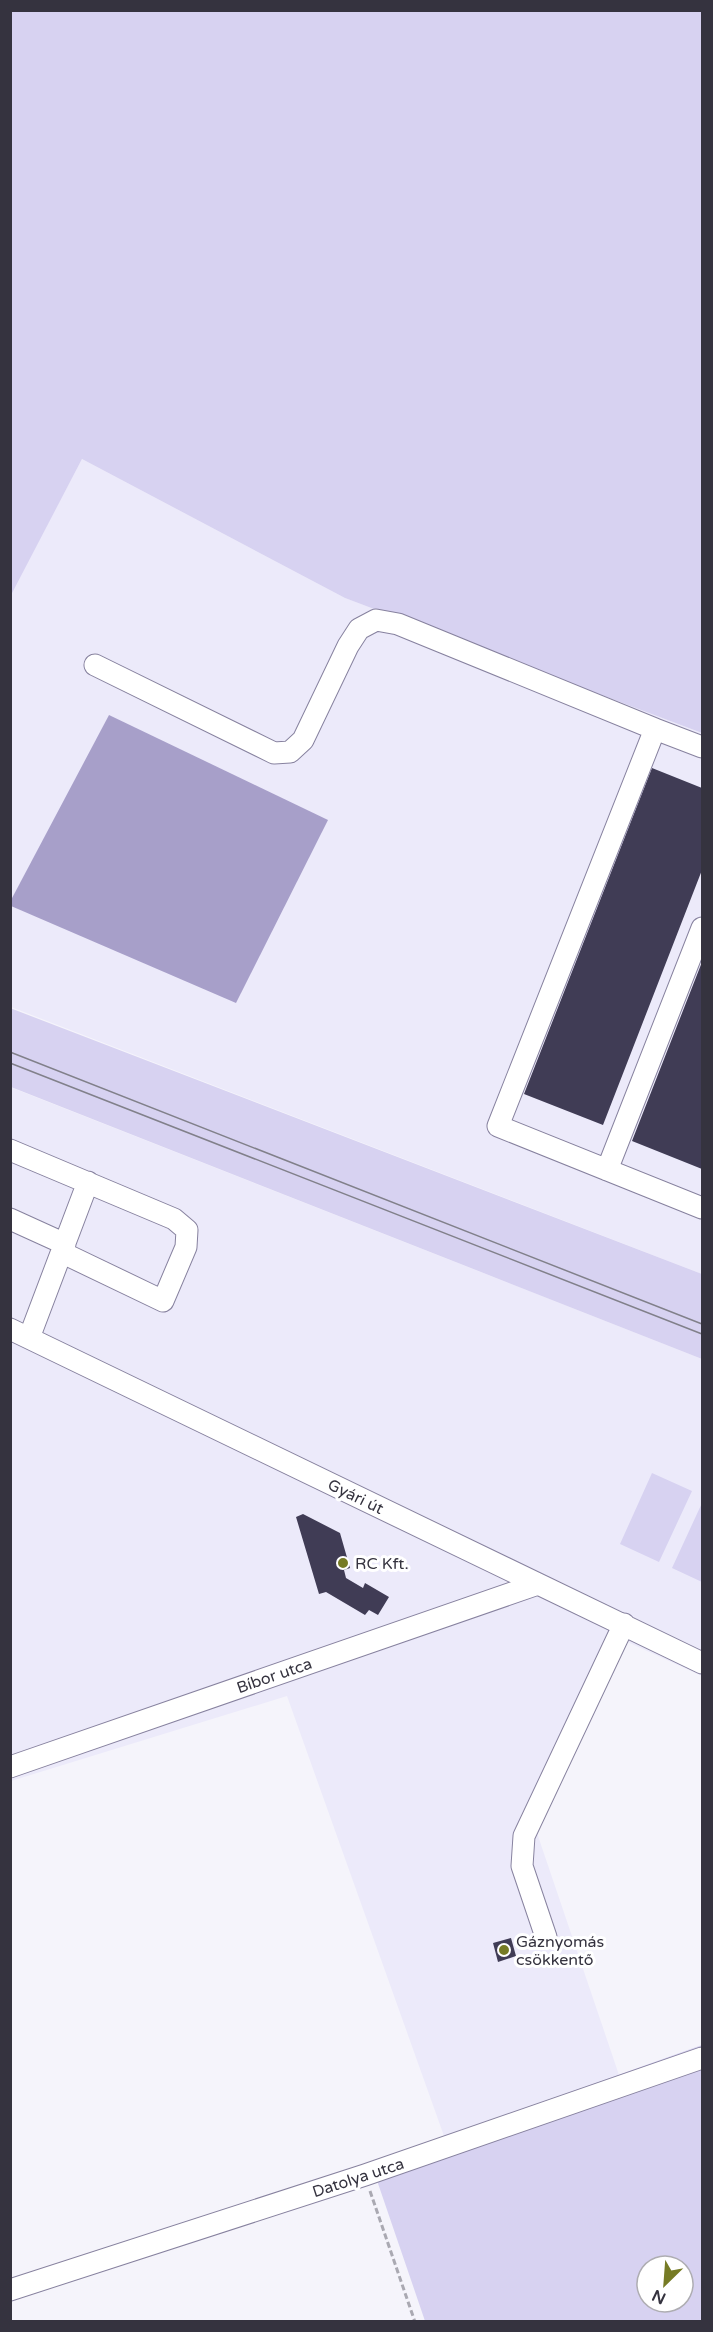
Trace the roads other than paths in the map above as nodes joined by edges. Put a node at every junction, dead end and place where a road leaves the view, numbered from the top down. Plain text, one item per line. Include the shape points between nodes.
1 (95, 665) dead end
2 (655, 729) junction
3 (702, 747) edge
4 (702, 928) edge
5 (10, 1150) edge
6 (608, 1170) junction
7 (88, 1182) junction
8 (702, 1208) edge
9 (10, 1219) edge
10 (64, 1248) junction
11 (20, 1333) edge
12 (538, 1584) junction
13 (624, 1624) junction
14 (702, 1663) edge
15 (10, 1767) edge
16 (546, 1937) dead end
17 (702, 2058) edge
18 (10, 2290) edge

1 - 2 street via 274,753 290,752 303,740 359,629 376,620 398,624
2 - 3 street
2 - 6 street via 498,1126
4 - 6 street
5 - 7 street
6 - 8 street
7 - 10 street
7 - 10 street via 174,1219 187,1230 186,1247 163,1301
9 - 10 street
10 - 11 street
11 - 12 street, Gyári út
12 - 13 street, Gyári út
12 - 15 street, Bíbor utca
13 - 14 street, Gyári út
13 - 16 street via 524,1836 522,1866
17 - 18 street, Datolya utca via 365,2175

